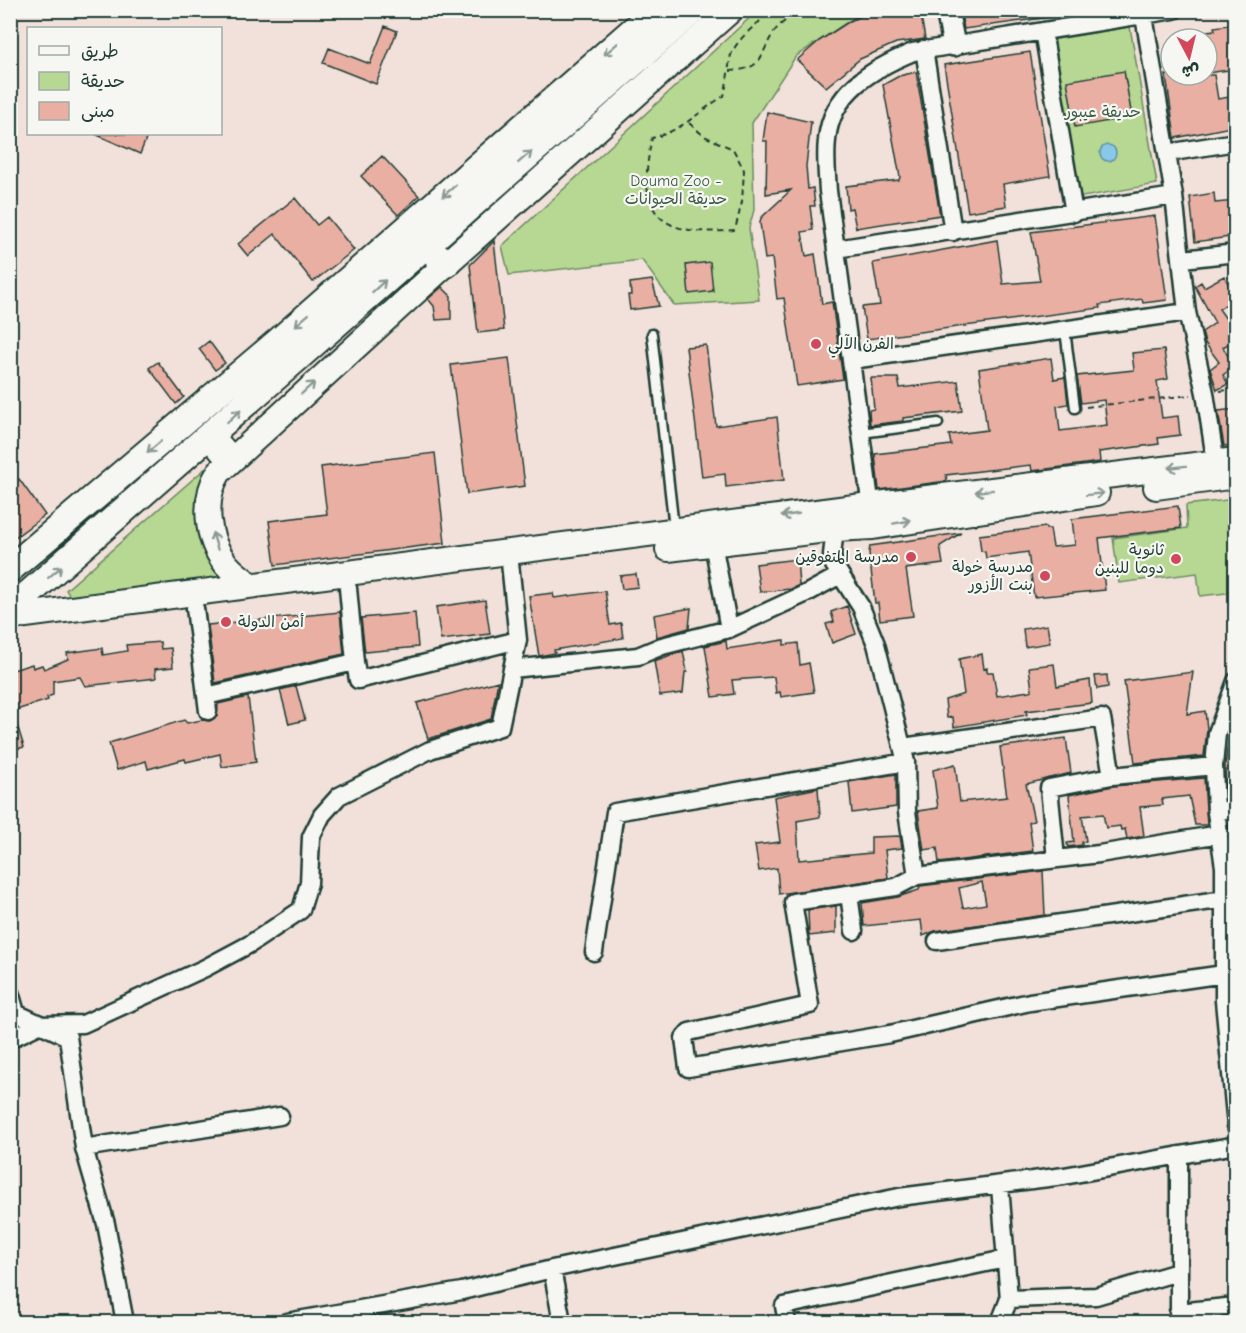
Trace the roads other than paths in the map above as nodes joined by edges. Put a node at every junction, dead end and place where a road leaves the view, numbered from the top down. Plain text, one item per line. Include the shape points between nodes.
1 (656, 10) edge
2 (732, 10) edge
3 (947, 10) edge
4 (1174, 10) edge
5 (1143, 13) edge
6 (683, 14) edge
7 (1043, 31) junction
8 (954, 45) junction
9 (924, 49) junction
10 (1236, 142) edge
11 (1167, 153) junction
12 (1174, 196) junction
13 (1074, 213) junction
14 (953, 232) junction
15 (416, 236) junction
16 (836, 249) junction
17 (1236, 253) edge
18 (1183, 260) junction
19 (446, 264) junction
20 (1187, 312) junction
21 (1065, 330) junction
22 (652, 334) dead end
23 (852, 360) junction
24 (1075, 408) road end
25 (938, 423) dead end
26 (861, 433) junction
27 (211, 437) junction
28 (230, 459) junction
29 (1226, 469) edge
30 (872, 516) junction
31 (835, 529) junction
32 (675, 531) junction
33 (713, 543) junction
34 (509, 561) junction
35 (10, 569) edge
36 (840, 575) junction
37 (251, 585) junction
38 (348, 588) junction
39 (195, 608) junction
40 (10, 610) edge
41 (10, 617) edge
42 (729, 628) junction
43 (10, 631) edge
44 (518, 640) junction
45 (355, 662) junction
46 (512, 669) junction
47 (1236, 681) edge
48 (1236, 730) edge
49 (1217, 733) junction
50 (904, 754) junction
51 (1214, 766) junction
52 (1112, 776) junction
53 (1236, 808) edge
54 (1216, 812) junction
55 (1220, 834) junction
56 (1056, 860) junction
57 (1230, 866) edge
58 (917, 876) junction
59 (849, 894) junction
60 (1225, 899) junction
61 (1231, 927) edge
62 (854, 931) dead end
63 (937, 941) dead end
64 (594, 952) dead end
65 (1224, 974) junction
66 (10, 992) edge
67 (1230, 1000) edge
68 (39, 1025) junction
69 (10, 1039) edge
70 (280, 1116) dead end
71 (1236, 1126) edge
72 (1236, 1145) edge
73 (84, 1148) junction
74 (1179, 1155) junction
75 (1000, 1186) junction
76 (1005, 1259) junction
77 (552, 1269) junction
78 (1178, 1272) junction
79 (1009, 1299) junction
80 (1236, 1306) edge
81 (1178, 1317) edge
82 (125, 1323) edge
83 (287, 1323) edge
84 (562, 1323) edge
85 (787, 1323) edge
86 (1000, 1323) edge

1 -> 15 main road
2 - 19 main road
3 - 8 street
4 - 5 street
5 - 7 street
5 - 11 street
15 -> 6 main road
7 - 8 street
7 - 13 street
8 - 9 street
9 - 14 street
9 - 16 street via 886,63 865,76 847,92 834,114 827,138 828,191
10 - 11 street
11 - 12 street
12 - 13 street
12 - 18 street
13 - 14 street
14 - 16 street
15 - 19 main road
27 -> 15 main road
15 -> 35 main road
16 - 23 street
17 - 18 street
18 - 20 street
28 -> 19 main road
20 - 21 street
20 - 29 street
21 - 23 street
21 - 24 lane
22 - 32 lane
23 - 26 street
25 - 26 lane
26 - 30 street
27 - 28 main road
40 -> 27 main road
37 -> 28 main road via 231,570 221,556 210,523 208,507 214,480
29 - 30 main road
30 - 31 main road
30 -> 32 main road
31 - 33 main road
31 - 36 street via 832,555
32 - 34 main road
33 - 34 main road
33 - 42 street
34 - 37 main road
34 - 38 main road
34 - 44 street
36 - 42 street
36 - 50 street via 861,607 876,644
37 - 41 main road
38 - 39 main road
38 - 45 street
39 - 43 main road
39 - 45 street via 207,703
42 - 46 street via 638,656
44 - 45 street via 358,680
44 - 46 street
46 - 68 street via 500,727 430,750 339,796 322,815 311,837 309,883 301,910 250,944 83,1024
47 - 49 street
48 - 49 street
49 - 51 street
50 - 52 street via 1102,718
50 - 58 street via 907,812
50 - 64 street via 615,812
51 - 52 street
51 - 54 street
52 - 56 street via 1049,788
53 - 54 street
54 - 55 street
55 - 56 street
55 - 57 street
56 - 58 street
57 - 60 street
58 - 59 street via 896,887
59 - 62 street
59 - 65 street via 793,902 810,1005 688,1032 684,1038 688,1068 890,1034 1030,1002
60 - 61 street
60 - 63 street
61 - 65 street
65 - 67 street
66 - 68 street via 16,1013
67 - 71 street
68 - 69 street
68 - 73 street via 68,1037
70 - 73 street
72 - 74 street
73 - 82 street via 106,1224
74 - 75 street
74 - 78 street
75 - 76 street
75 - 77 street via 899,1197
76 - 79 street
76 - 85 street via 784,1306
77 - 83 street via 462,1292
77 - 84 street
78 - 79 street via 1096,1296
78 - 81 street
79 - 86 street
80 - 81 street

